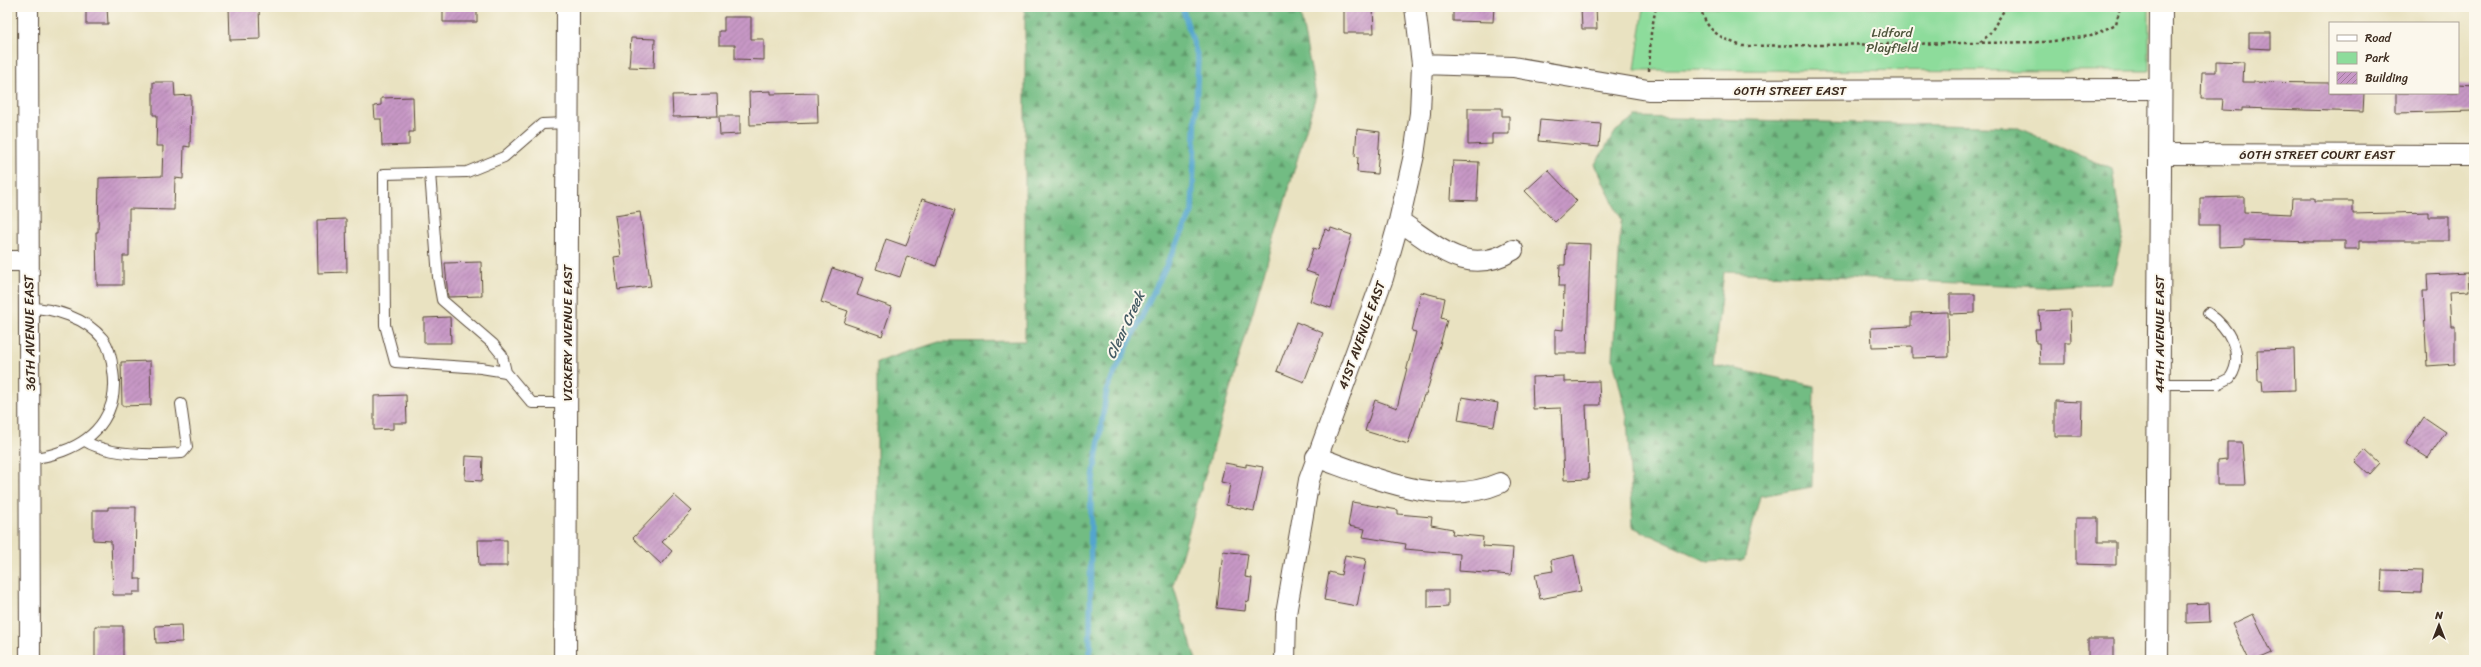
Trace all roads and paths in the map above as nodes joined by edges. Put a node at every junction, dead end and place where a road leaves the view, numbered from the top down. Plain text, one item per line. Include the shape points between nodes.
1 (28, 7) edge
2 (568, 7) edge
3 (1415, 7) edge
4 (1656, 7) edge
5 (1701, 7) edge
6 (2006, 7) edge
7 (2120, 7) edge
8 (2161, 7) edge
9 (1979, 43) junction
10 (1422, 64) junction
11 (2161, 89) junction
12 (1648, 90) junction
13 (568, 123) junction
14 (2160, 154) junction
15 (2474, 155) edge
16 (430, 173) junction
17 (1399, 221) junction
18 (1513, 250) dead end
19 (7, 261) edge
20 (28, 261) junction
21 (29, 308) junction
22 (2208, 313) dead end
23 (506, 372) junction
24 (2159, 384) junction
25 (566, 403) junction
26 (181, 404) dead end
27 (85, 441) junction
28 (1316, 457) junction
29 (31, 458) junction
30 (1500, 483) dead end
31 (30, 660) edge
32 (565, 660) edge
33 (1285, 660) edge
34 (2157, 660) edge

1 - 20 street, 36TH AVENUE EAST
2 - 13 street, VICKERY AVENUE EAST
3 - 10 street, 41ST AVENUE EAST
4 - 12 path via 1651,33
5 - 9 path via 1709,28 1726,41 1742,46
6 - 9 path via 1989,35
7 - 9 path via 2116,24 2092,36 2046,42
8 - 11 street, 44TH AVENUE EAST
10 - 12 street, 60TH STREET EAST via 1513,68
10 - 17 street, 41ST AVENUE EAST via 1417,134
11 - 12 street, 60TH STREET EAST
11 - 14 street, 44TH AVENUE EAST
13 - 16 lane via 542,124 504,157 467,172
13 - 25 street, VICKERY AVENUE EAST
14 - 15 street, 60TH STREET COURT EAST
14 - 24 street, 44TH AVENUE EAST
16 - 23 lane via 442,300 502,355
16 - 23 lane via 384,174 385,325 395,362
17 - 18 street via 1456,258 1470,262 1500,258
17 - 28 street, 41ST AVENUE EAST via 1382,278
19 - 20 street
20 - 21 street, 36TH AVENUE EAST
21 - 27 lane via 55,310 77,320 103,339 110,353 114,380 112,405 108,416 96,432
21 - 29 street, 36TH AVENUE EAST
22 - 24 lane via 2220,322 2234,345 2237,364 2230,378 2218,384
23 - 25 lane via 532,403
24 - 34 street, 44TH AVENUE EAST
25 - 32 street, VICKERY AVENUE EAST
26 - 27 lane via 187,447 182,453 101,449
27 - 29 lane via 48,456
28 - 30 street via 1394,484 1428,490 1478,491
28 - 33 street, 41ST AVENUE EAST via 1303,505 1286,614
29 - 31 street, 36TH AVENUE EAST

